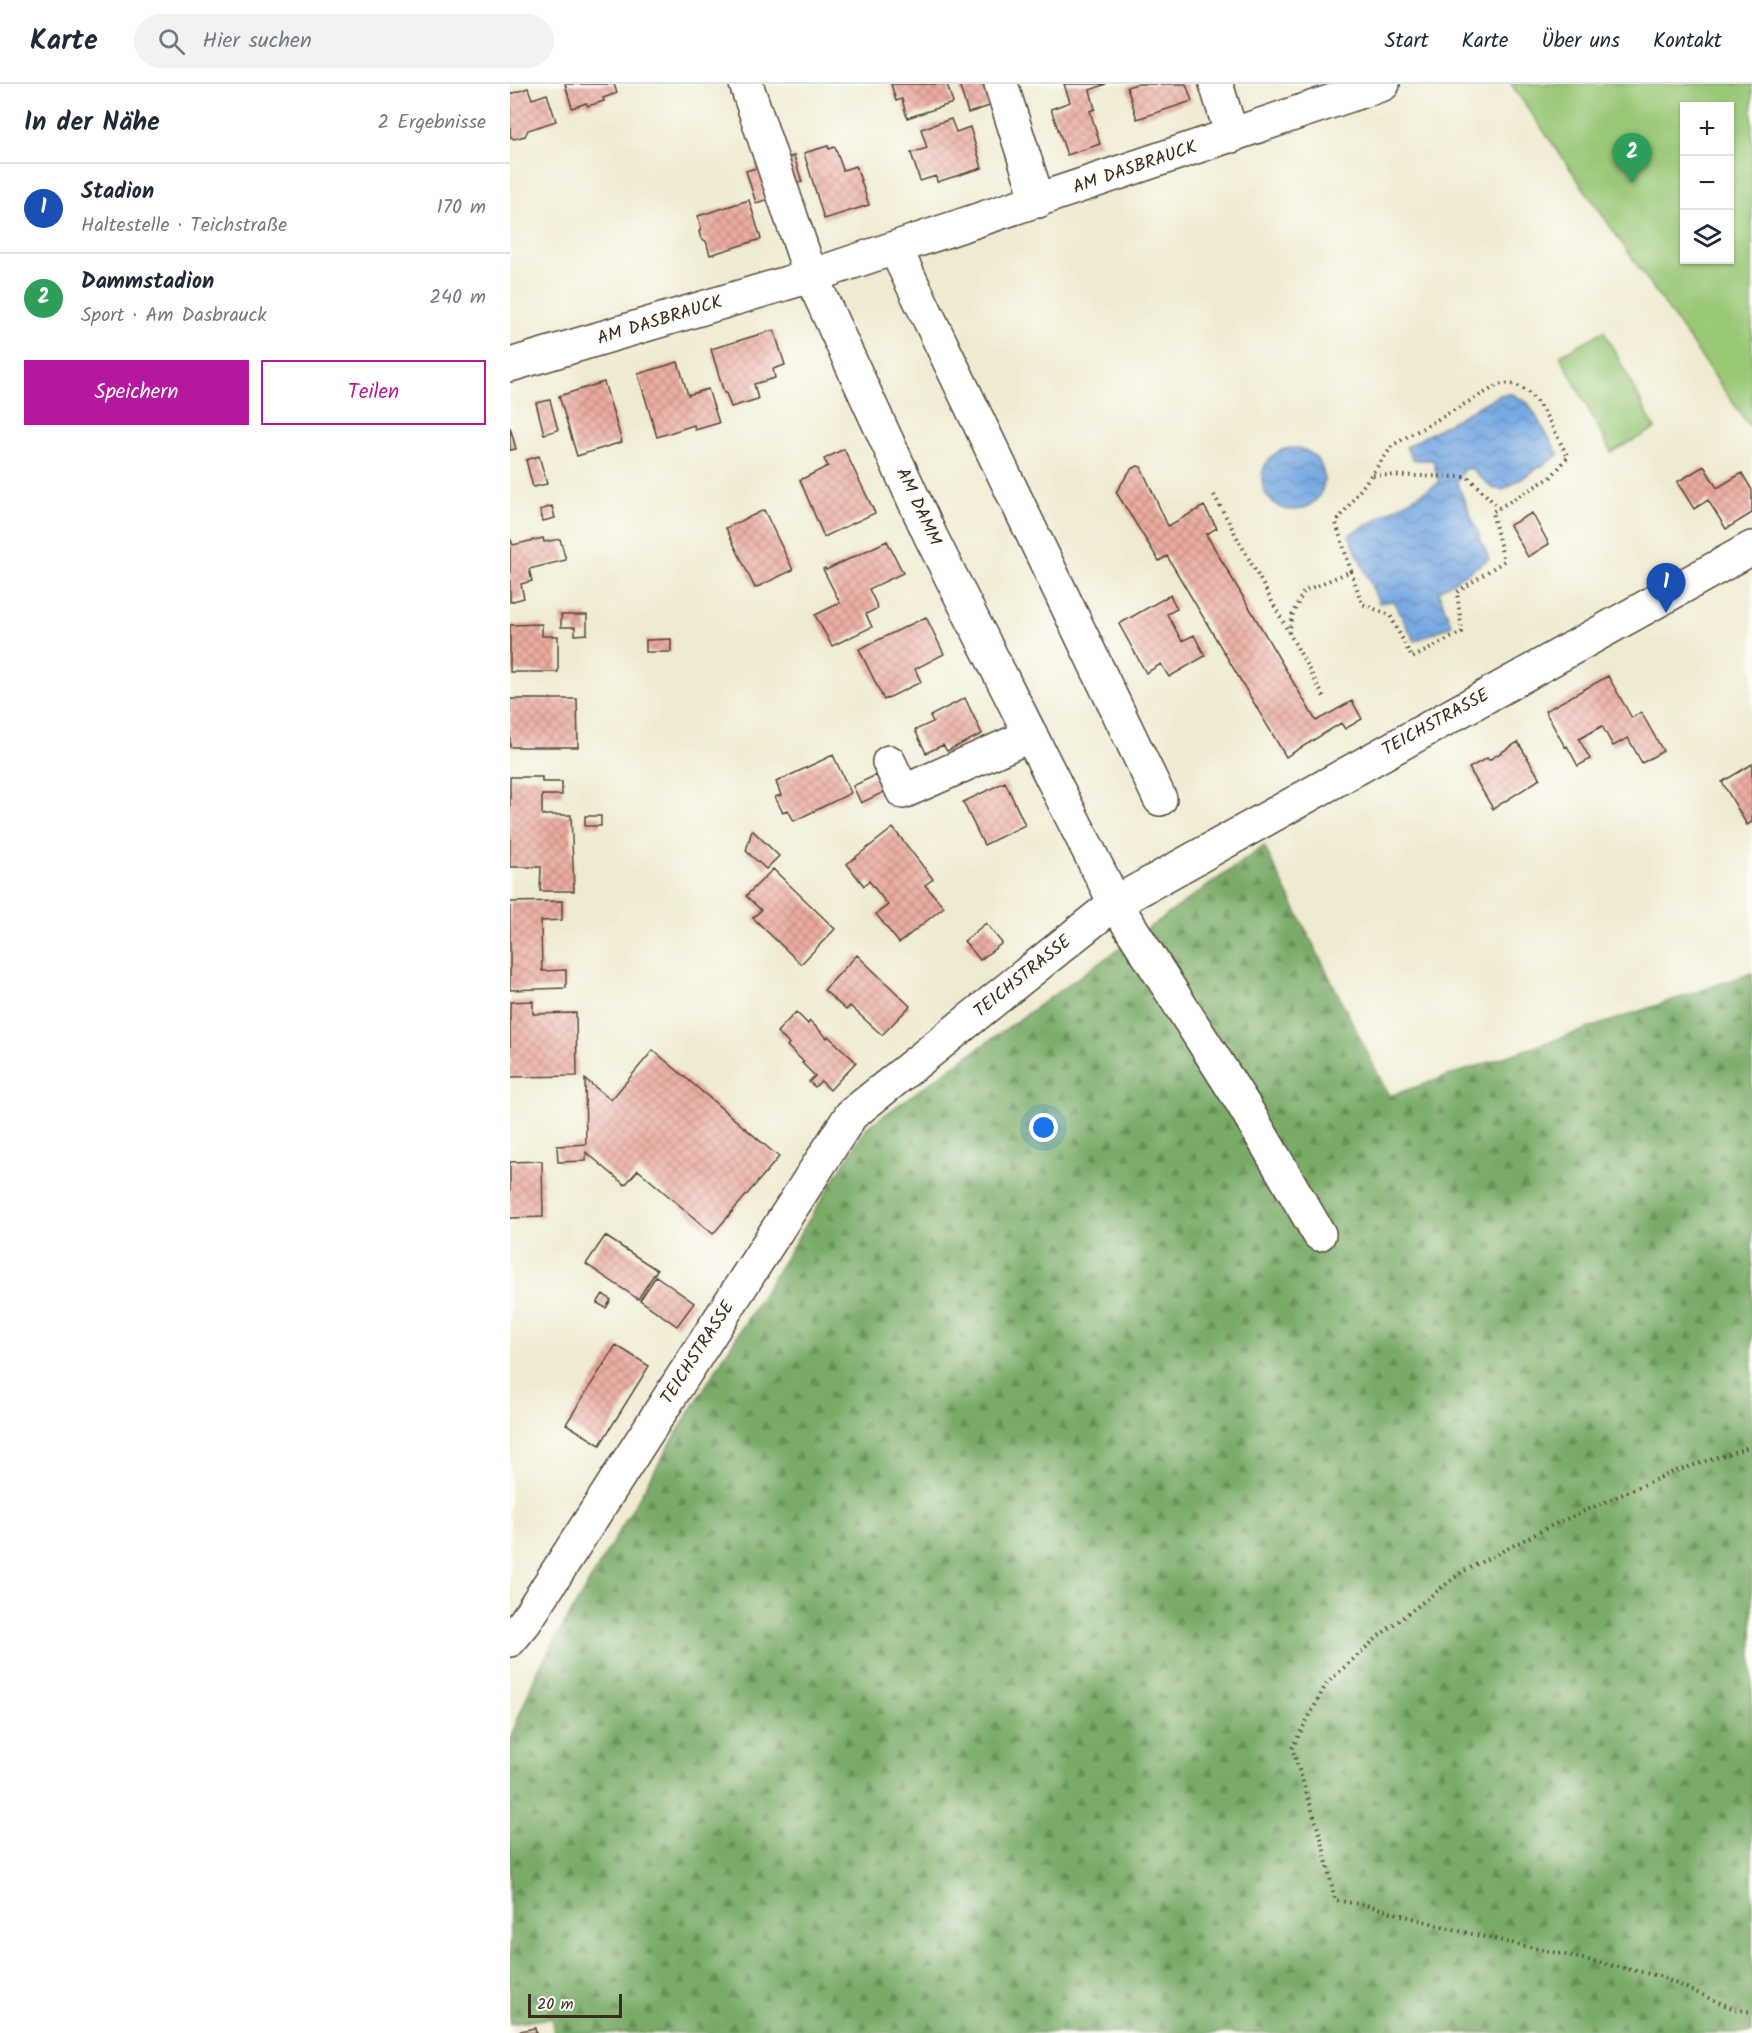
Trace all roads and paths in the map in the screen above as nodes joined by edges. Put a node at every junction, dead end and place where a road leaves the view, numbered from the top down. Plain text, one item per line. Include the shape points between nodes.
1 (746, 84) edge
2 (1001, 84) edge
3 (1216, 84) edge
4 (1383, 84) edge
5 (1232, 136) junction
6 (1038, 201) junction
7 (895, 248) junction
8 (811, 276) junction
9 (510, 366) edge
10 (1372, 474) junction
11 (1214, 495) dead end
12 (1499, 508) junction
13 (1752, 548) edge
14 (1351, 571) junction
15 (1289, 633) junction
16 (1324, 697) dead end
17 (1031, 735) junction
18 (889, 762) dead end
19 (1160, 799) dead end
20 (1115, 903) junction
21 (1319, 1234) dead end
22 (1752, 1446) edge
23 (515, 1623) edge
24 (1752, 2012) edge

1 - 8 street
2 - 6 street
3 - 5 street
4 - 5 street, AM DASBRAUCK
5 - 6 street, AM DASBRAUCK
6 - 7 street, AM DASBRAUCK
7 - 8 street, AM DASBRAUCK
7 - 19 street
8 - 9 street, AM DASBRAUCK
8 - 17 street, AM DAMM via 931,537
10 - 12 path via 1468,477
10 - 12 path via 1393,445 1498,385 1511,384 1536,400 1568,457 1551,477
10 - 14 path via 1336,523
11 - 15 path
12 - 14 path via 1492,512 1504,561 1457,592 1462,632 1412,658 1390,615 1362,604
13 - 20 street, TEICHSTRASSE
14 - 15 path via 1304,591
15 - 16 path
17 - 18 street via 903,792
17 - 20 street, AM DAMM
20 - 21 street, AM DAMM via 1243,1104
20 - 23 street, TEICHSTRASSE via 851,1115
22 - 24 path via 1674,1472 1578,1513 1462,1572 1380,1635 1327,1683 1292,1748 1322,1841 1335,1900 1659,1976 1734,2009

